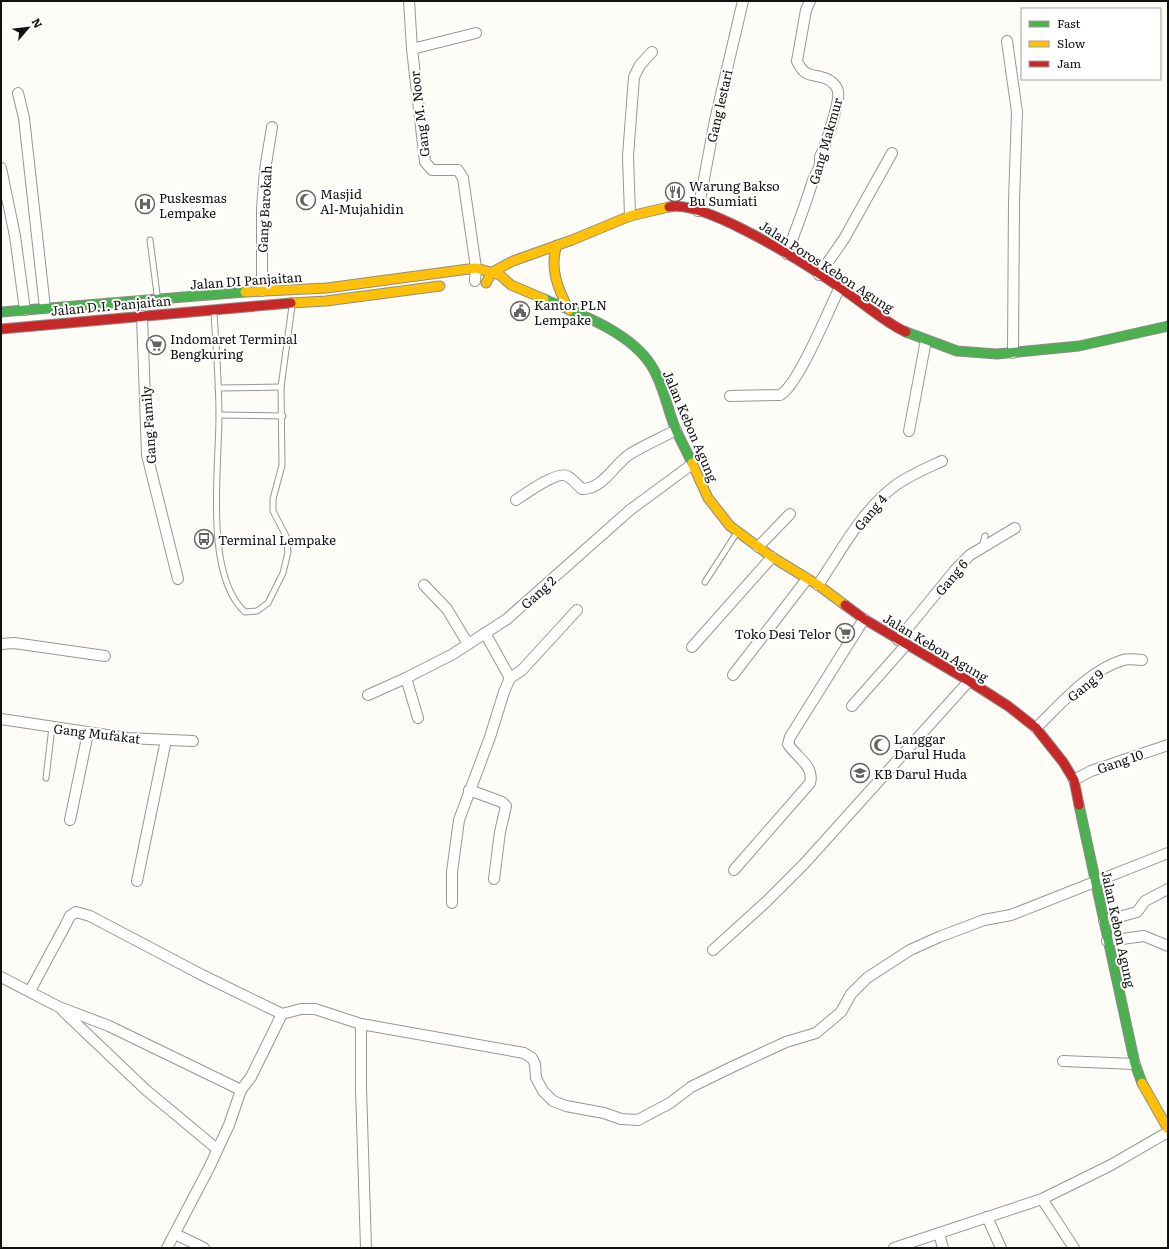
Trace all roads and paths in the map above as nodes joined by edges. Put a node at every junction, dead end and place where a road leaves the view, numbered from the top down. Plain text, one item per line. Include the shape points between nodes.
1 (409, 1) edge
2 (744, 1) edge
3 (810, 1) edge
4 (476, 33) dead end
5 (1007, 41) dead end
6 (412, 49) junction
7 (652, 52) dead end
8 (18, 94) dead end
9 (272, 127) dead end
10 (892, 154) dead end
11 (1, 168) edge
12 (698, 211) junction
13 (630, 216) junction
14 (150, 240) dead end
15 (557, 245) junction
16 (786, 254) junction
17 (476, 268) junction
18 (492, 272) junction
19 (819, 274) junction
20 (472, 281) joint
21 (486, 283) junction
22 (446, 285) dead end
23 (511, 285) junction
24 (840, 287) junction
25 (292, 289) junction
26 (262, 291) junction
27 (212, 294) junction
28 (158, 299) junction
29 (292, 304) junction
30 (72, 306) junction
31 (45, 308) junction
32 (214, 309) junction
33 (25, 310) junction
34 (569, 310) junction
35 (1, 312) edge
36 (142, 316) junction
37 (74, 322) junction
38 (1168, 326) edge
39 (1, 328) edge
40 (926, 340) junction
41 (1013, 353) junction
42 (281, 387) junction
43 (218, 388) junction
44 (730, 396) dead end
45 (219, 415) junction
46 (283, 416) junction
47 (676, 430) junction
48 (909, 432) dead end
49 (942, 461) dead end
50 (691, 464) junction
51 (516, 500) dead end
52 (790, 514) dead end
53 (1015, 528) dead end
54 (737, 532) junction
55 (985, 536) dead end
56 (758, 547) junction
57 (982, 548) junction
58 (772, 557) junction
59 (178, 579) dead end
60 (807, 579) junction
61 (705, 582) dead end
62 (424, 585) dead end
63 (818, 585) junction
64 (577, 610) dead end
65 (864, 619) junction
66 (485, 633) junction
67 (902, 642) junction
68 (1, 644) edge
69 (468, 644) junction
70 (692, 647) dead end
71 (105, 656) dead end
72 (1142, 660) dead end
73 (733, 675) dead end
74 (406, 678) junction
75 (510, 678) junction
76 (969, 681) junction
77 (368, 695) dead end
78 (852, 706) dead end
79 (418, 718) dead end
80 (1, 719) edge
81 (52, 727) junction
82 (1036, 728) junction
83 (88, 733) junction
84 (166, 740) junction
85 (193, 741) dead end
86 (1168, 745) edge
87 (46, 778) dead end
88 (1074, 780) junction
89 (468, 790) junction
90 (70, 820) dead end
91 (1168, 853) edge
92 (734, 870) dead end
93 (494, 880) dead end
94 (137, 881) dead end
95 (1097, 882) junction
96 (1168, 889) edge
97 (452, 903) dead end
98 (1104, 922) junction
99 (1107, 941) junction
100 (1168, 946) edge
101 (713, 950) dead end
102 (1, 977) edge
103 (30, 991) junction
104 (59, 1007) junction
105 (282, 1014) junction
106 (361, 1024) junction
107 (1063, 1061) dead end
108 (1135, 1064) junction
109 (241, 1090) junction
110 (1168, 1129) edge
111 (1168, 1132) edge
112 (217, 1149) junction
113 (1042, 1199) junction
114 (987, 1217) junction
115 (939, 1233) junction
116 (175, 1234) junction
117 (167, 1248) edge
118 (204, 1248) edge
119 (366, 1248) edge
120 (894, 1248) edge
121 (943, 1248) edge
122 (1001, 1248) edge
123 (1074, 1248) edge

1 - 6 street, Gang M. Noor
2 - 12 street, Gang lestari via 715,120
3 - 16 street, Gang Makmur via 797,60 810,76 832,82 838,92 838,98 820,157 819,171 812,183 810,195
4 - 6 street
5 - 41 street via 1017,112
6 - 17 street, Gang M. Noor via 425,162 432,170 458,170 463,178
7 - 13 street via 640,65 634,77 628,156
8 - 31 street via 24,118
9 - 26 street, Gang Barokah via 262,208
10 - 19 street via 844,239
11 - 33 street via 15,236
12 - 13 main road, Jalan Poros Kebon Agung via 672,206
12 - 16 main road, Jalan Poros Kebon Agung via 746,230
13 - 15 main road, Jalan Poros Kebon Agung
14 - 28 lane
15 - 18 main road, Jalan Poros Kebon Agung via 513,261
15 - 34 main road via 554,271
16 - 19 main road, Jalan Poros Kebon Agung
17 - 18 main road, Jalan DI Panjaitan
17 - 20 street
17 - 25 main road, Jalan DI Panjaitan via 327,288
18 - 21 main road
18 - 23 main road, Jalan DI Panjaitan via 500,275
19 - 24 main road, Jalan Poros Kebon Agung
20 - 21 main road
21 - 23 main road
22 - 29 main road, Jalan D.I. Panjaitan
23 - 34 main road, Jalan Kebon Agung
24 - 40 main road, Jalan Poros Kebon Agung via 903,331
24 - 44 street via 797,375 785,393
25 - 26 main road, Jalan DI Panjaitan
25 - 29 lane
26 - 27 main road, Jalan DI Panjaitan
27 - 28 main road, Jalan DI Panjaitan
27 - 32 lane
28 - 30 main road, Jalan DI Panjaitan
29 - 32 main road, Jalan D.I. Panjaitan
29 - 42 lane
30 - 31 main road, Jalan DI Panjaitan
30 - 37 main road
31 - 33 main road, Jalan DI Panjaitan
32 - 36 main road, Jalan D.I. Panjaitan
32 - 43 lane
33 - 35 main road, Jalan DI Panjaitan
34 - 47 main road, Jalan Kebon Agung via 622,336 638,349 652,365
36 - 37 main road, Jalan D.I. Panjaitan
36 - 59 street, Gang Family via 147,455
37 - 39 main road, Jalan D.I. Panjaitan
38 - 41 main road, Jalan Poros Kebon Agung via 1079,346
40 - 41 main road, Jalan Poros Kebon Agung via 957,351
40 - 48 street
42 - 43 lane
42 - 46 lane
43 - 45 lane
45 - 46 lane
45 - 46 lane via 216,532 231,597 245,612 257,611 268,603 283,573 288,552 286,536 273,511 273,499 282,465
47 - 50 main road, Jalan Kebon Agung
47 - 51 street via 626,457 607,478 589,489 582,489 567,476 562,475 547,480
49 - 63 street, Gang 4 via 896,484 881,497 866,513
50 - 54 main road, Jalan Kebon Agung via 708,498
50 - 66 street, Gang 2 via 630,510 523,607
52 - 56 street
53 - 57 street, Gang 6
54 - 56 main road, Jalan Kebon Agung
54 - 61 lane
55 - 57 lane
56 - 58 main road, Jalan Kebon Agung
57 - 67 street, Gang 6 via 970,555 956,569
58 - 60 main road, Jalan Kebon Agung
58 - 70 street
60 - 63 main road, Jalan Kebon Agung
60 - 73 street
62 - 69 street via 447,610
63 - 65 main road, Jalan Kebon Agung
64 - 75 street via 522,670
65 - 67 main road, Jalan Kebon Agung
65 - 92 street via 790,737 788,744 808,766 810,783
66 - 69 street, Gang 2
66 - 75 street
67 - 76 main road, Jalan Kebon Agung
67 - 78 street, Gang 6
68 - 71 street via 14,643
69 - 74 street, Gang 2
72 - 82 street, Gang 9 via 1125,659 1106,667 1085,682
74 - 77 street, Gang 2
74 - 79 street
75 - 89 street
76 - 82 main road, Jalan Kebon Agung
76 - 101 street via 804,864
80 - 81 street, Gang Mufakat
81 - 83 street, Gang Mufakat
81 - 87 lane
82 - 88 main road, Jalan Kebon Agung via 1048,741
83 - 84 street, Gang Mufakat
83 - 90 street
84 - 85 street, Gang Mufakat
84 - 94 street
86 - 88 street, Gang 10 via 1091,771
88 - 95 main road, Jalan Kebon Agung
89 - 93 street via 502,802 506,806
89 - 97 street via 459,820 452,872
91 - 95 street
95 - 98 main road, Jalan Kebon Agung
95 - 106 street via 1011,915 984,920 939,936 910,950 867,978 851,994 841,1012 816,1033 786,1042 732,1067 692,1087 670,1103 638,1120 621,1119 566,1106 552,1100 536,1078 532,1058 524,1053
96 - 98 street via 1145,901 1137,912
98 - 99 main road, Jalan Kebon Agung
99 - 100 street via 1144,936
99 - 108 main road, Jalan Kebon Agung
102 - 103 street
103 - 104 street
103 - 105 street via 70,916 76,912 90,916
104 - 109 street via 109,1026
104 - 112 street via 146,1090
105 - 106 street via 301,1009 315,1009
105 - 109 street via 251,1076
106 - 119 street
107 - 108 street
108 - 110 main road, Jalan Kebon Agung via 1145,1090
109 - 112 street via 229,1125
111 - 113 street via 1111,1166
112 - 116 street
113 - 114 street
113 - 123 street
114 - 115 street
114 - 122 street
115 - 120 street
115 - 121 street
116 - 117 street
116 - 118 street

